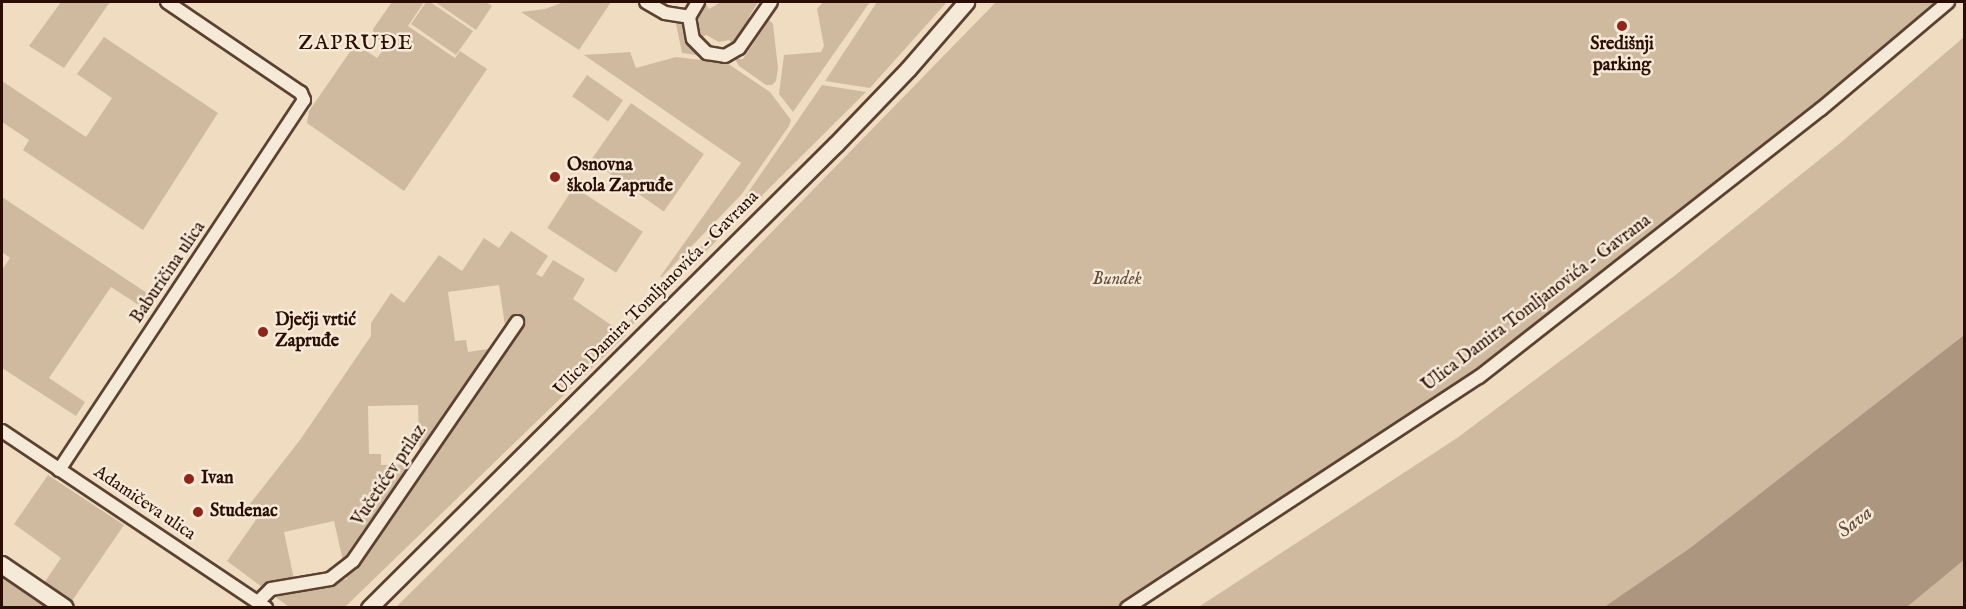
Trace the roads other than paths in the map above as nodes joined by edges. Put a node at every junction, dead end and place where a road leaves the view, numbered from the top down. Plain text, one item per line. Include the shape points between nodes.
1 (166, 2) edge
2 (646, 2) edge
3 (698, 2) edge
4 (771, 2) edge
5 (966, 2) edge
6 (1948, 2) edge
7 (689, 17) junction
8 (517, 322) dead end
9 (2, 431) edge
10 (59, 470) junction
11 (2, 565) edge
12 (262, 605) edge
13 (65, 608) edge
14 (369, 608) edge
15 (1127, 608) edge

1 - 10 street, Baburičina ulica via 303,95 304,100
2 - 7 street via 665,13
3 - 7 street
4 - 7 street via 739,48 725,56 707,53 699,46 690,31
5 - 14 street, Ulica Damira Tomljanovića - Gavrana via 836,144
6 - 15 street, Ulica Damira Tomljanovića - Gavrana via 1821,109 1479,377
8 - 12 street, Vučetićev prilaz via 353,561 330,579 271,589
9 - 10 street, Adamičeva ulica
10 - 12 street, Adamičeva ulica
11 - 13 main road

